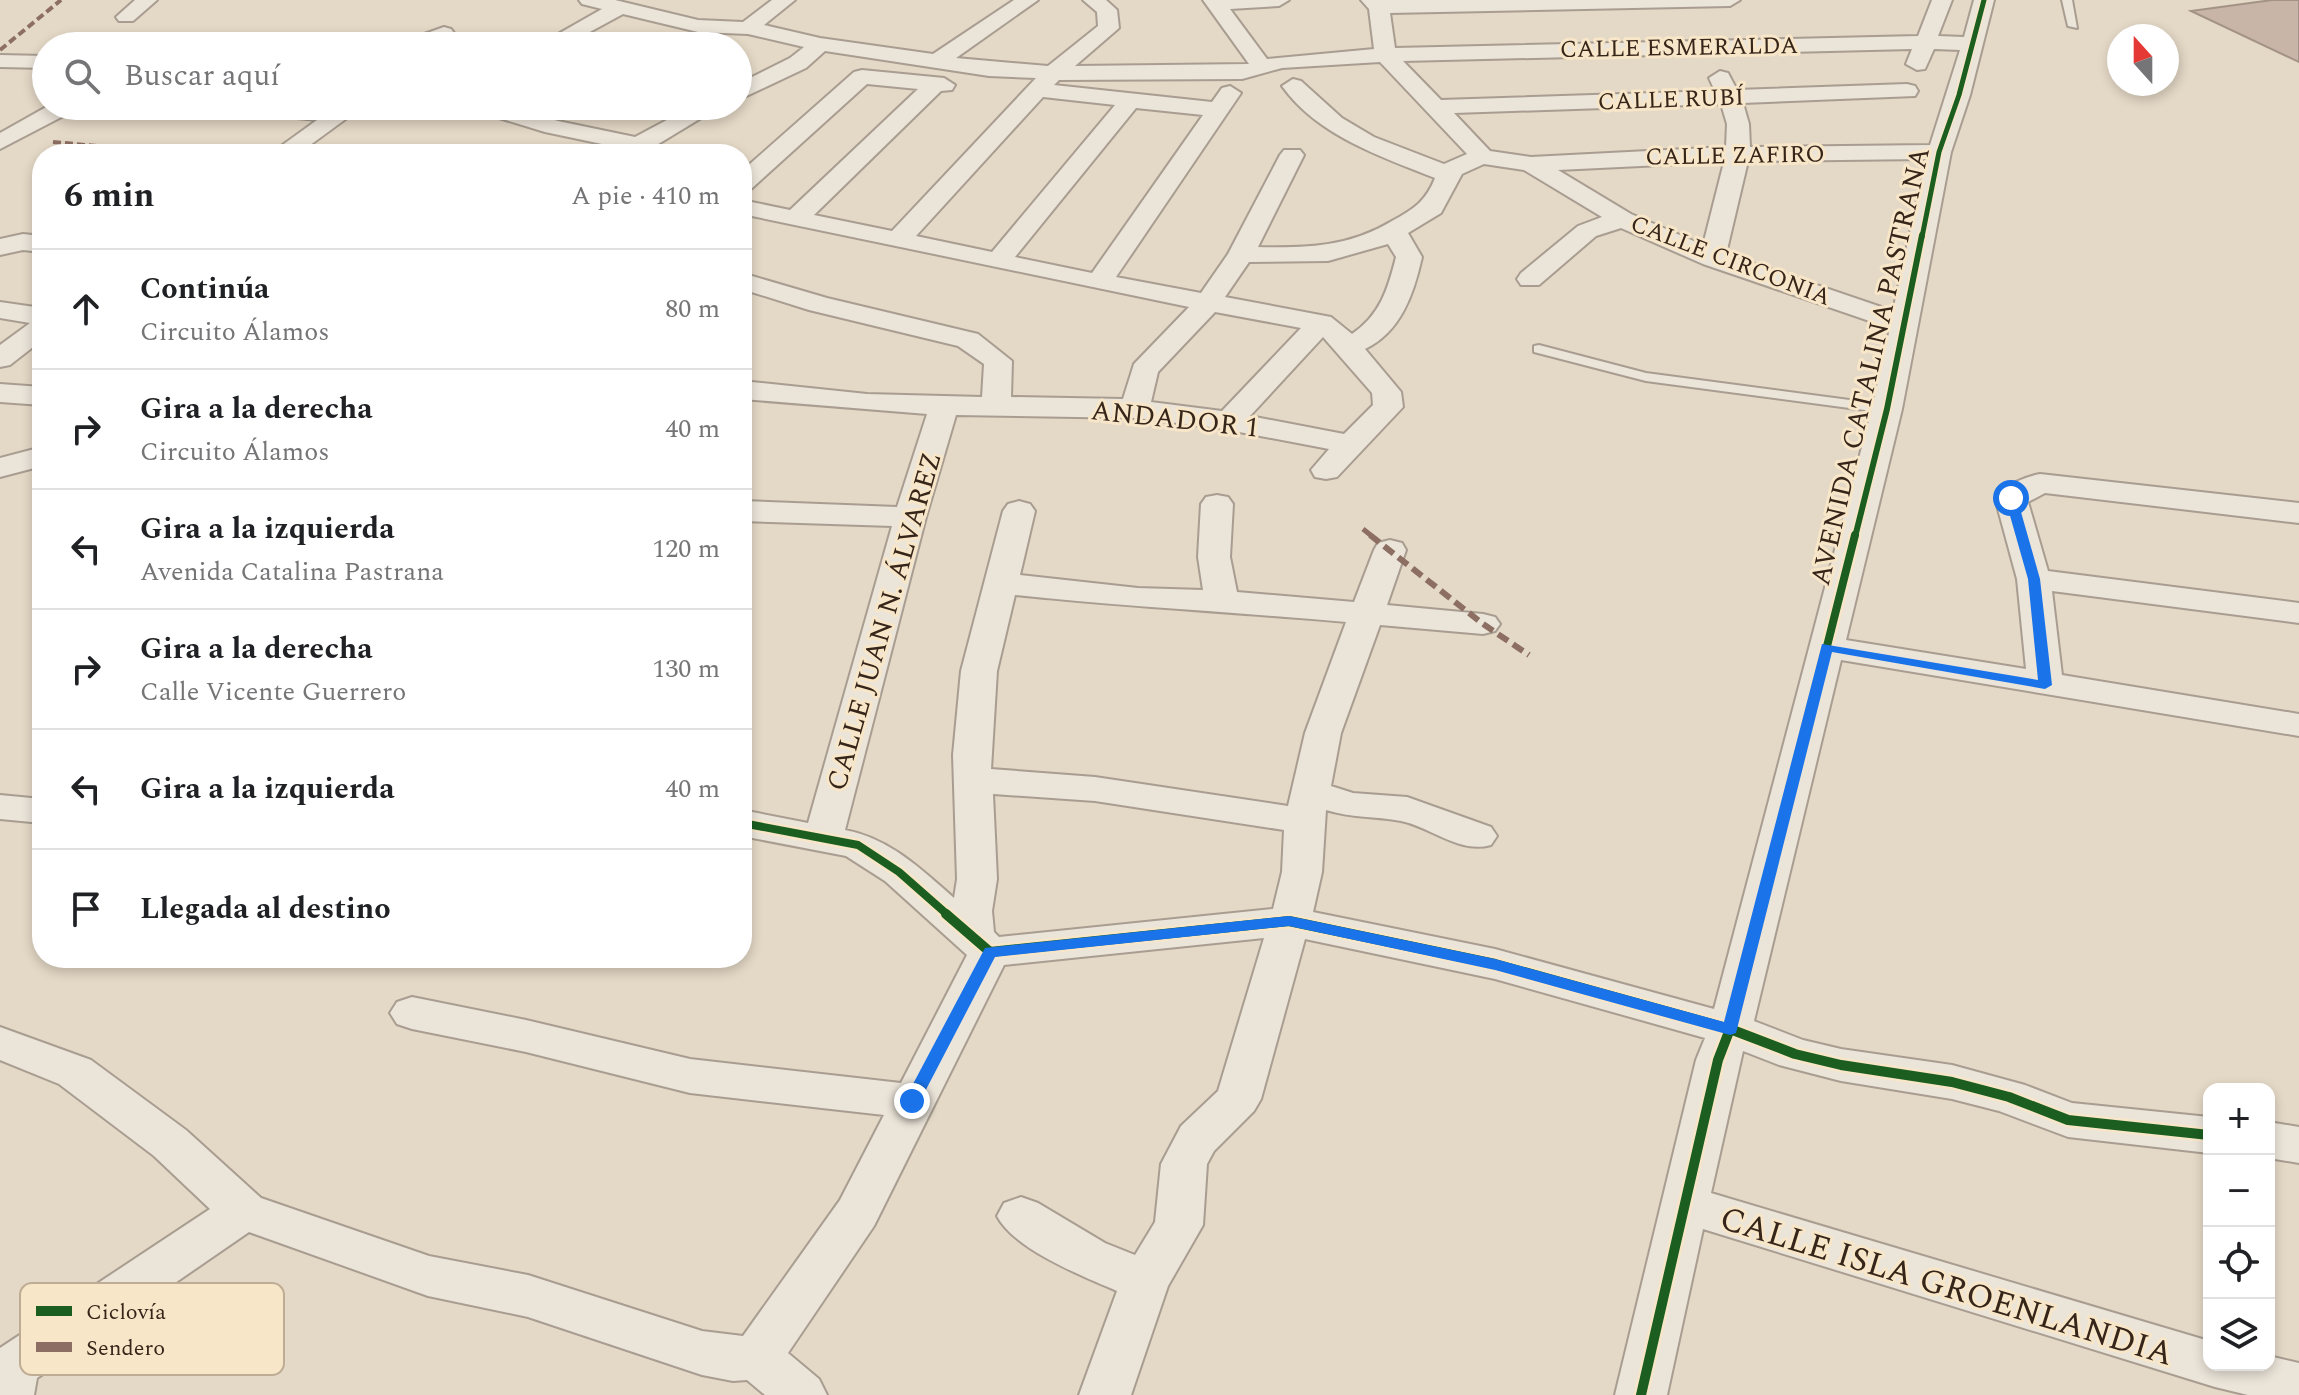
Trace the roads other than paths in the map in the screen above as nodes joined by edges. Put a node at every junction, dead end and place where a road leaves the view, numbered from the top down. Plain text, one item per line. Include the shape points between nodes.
1 (147, 0) edge
2 (589, 0) edge
3 (785, 0) edge
4 (1028, 0) edge
5 (1093, 0) edge
6 (1279, 0) edge
7 (1730, 0) edge
8 (1917, 0) edge
9 (1942, 0) edge
10 (2067, 0) edge
11 (1667, 1) edge
12 (1214, 2) edge
13 (1375, 3) edge
14 (1535, 3) edge
15 (1983, 3) edge
16 (621, 7) junction
17 (126, 17) dead end
18 (2073, 26) dead end
19 (748, 28) junction
20 (574, 32) edge
21 (1924, 42) junction
22 (820, 44) junction
23 (1972, 44) junction
24 (1704, 46) junction
25 (1563, 50) junction
26 (1193, 54) dead end
27 (1385, 55) junction
28 (0, 61) edge
29 (32, 62) edge
30 (1252, 69) junction
31 (936, 73) junction
32 (1173, 74) junction
33 (1046, 82) junction
34 (752, 86) edge
35 (1293, 86) dead end
36 (1907, 91) junction
37 (1959, 95) junction
38 (1730, 97) junction
39 (1130, 101) junction
40 (1434, 107) junction
41 (1220, 110) junction
42 (1585, 110) junction
43 (0, 116) edge
44 (32, 119) edge
45 (36, 120) edge
46 (332, 120) edge
47 (530, 120) edge
48 (560, 120) edge
49 (685, 120) edge
50 (553, 127) junction
51 (0, 142) edge
52 (297, 144) edge
53 (635, 144) edge
54 (635, 144) edge
55 (1939, 152) junction
56 (1736, 154) junction
57 (1292, 155) dead end
58 (1483, 157) junction
59 (1531, 164) junction
60 (1447, 174) junction
61 (752, 175) edge
62 (752, 209) edge
63 (795, 219) junction
64 (1622, 219) junction
65 (1394, 232) junction
66 (898, 240) junction
67 (32, 243) edge
68 (0, 247) edge
69 (1241, 254) junction
70 (1712, 258) junction
71 (998, 261) junction
72 (1530, 279) dead end
73 (1099, 282) junction
74 (752, 284) edge
75 (1208, 303) junction
76 (0, 310) edge
77 (32, 315) edge
78 (1321, 323) junction
79 (1902, 323) junction
80 (32, 335) edge
81 (1346, 347) junction
82 (1539, 349) dead end
83 (0, 359) edge
84 (752, 391) edge
85 (0, 393) edge
86 (32, 395) edge
87 (996, 404) junction
88 (944, 406) junction
89 (1135, 409) junction
90 (1887, 409) junction
91 (1230, 420) junction
92 (1352, 445) junction
93 (32, 459) edge
94 (0, 468) edge
95 (1326, 470) dead end
96 (0, 475) edge
97 (32, 480) edge
98 (1217, 504) dead end
99 (752, 511) edge
100 (1019, 511) dead end
101 (2299, 513) edge
102 (910, 517) junction
103 (1390, 550) dead end
104 (2034, 579) junction
105 (1000, 583) junction
106 (1222, 601) junction
107 (2299, 613) edge
108 (1367, 616) junction
109 (1483, 624) dead end
110 (1826, 647) junction
111 (2045, 685) junction
112 (2299, 725) edge
113 (972, 780) junction
114 (0, 807) edge
115 (1308, 807) junction
116 (32, 810) edge
117 (752, 825) edge
118 (824, 836) junction
119 (1477, 836) dead end
120 (1289, 921) junction
121 (982, 943) junction
122 (412, 1013) dead end
123 (1730, 1029) junction
124 (0, 1043) edge
125 (912, 1101) junction
126 (2203, 1134) edge
127 (2275, 1141) edge
128 (2299, 1145) edge
129 (1685, 1204) junction
130 (244, 1211) junction
131 (1021, 1216) dead end
132 (1145, 1281) junction
133 (139, 1283) edge
134 (757, 1357) junction
135 (2203, 1361) edge
136 (2240, 1371) edge
137 (2299, 1385) edge
138 (801, 1395) edge
139 (1105, 1395) edge
140 (1641, 1395) edge

1 - 17 street
2 - 16 street
3 - 19 street
4 - 31 street
5 - 33 street via 1107,10 1109,28
6 - 12 street
7 - 11 street
8 - 9 street
9 - 15 street
9 - 21 street
10 - 18 lane
11 - 14 street
11 - 24 street
12 - 30 street
13 - 14 street
13 - 27 street
14 - 25 street
15 - 23 street, AVENIDA CATALINA PASTRANA
16 - 19 street via 698,26
16 - 20 street
19 - 22 street
21 - 23 street, CALLE ESMERALDA
21 - 24 street, CALLE ESMERALDA
21 - 36 street
22 - 31 street
22 - 34 street via 798,63
23 - 37 street, AVENIDA CATALINA PASTRANA
24 - 25 street, CALLE ESMERALDA
24 - 38 street
25 - 27 street, CALLE ESMERALDA
25 - 42 street
26 - 32 street
27 - 30 street, CALLE ESMERALDA
27 - 40 street
28 - 29 street
30 - 32 street, CALLE ESMERALDA
30 - 41 street
31 - 33 street
31 - 61 street via 862,77
31 - 63 street
32 - 33 street, CALLE ESMERALDA via 1088,71
33 - 39 street
33 - 66 street
35 - 60 street via 1334,123 1366,142
36 - 37 street, CALLE RUBÍ
36 - 38 street, CALLE RUBÍ
37 - 55 street, AVENIDA CATALINA PASTRANA
38 - 42 street, CALLE RUBÍ
38 - 56 street via 1738,126
39 - 41 street
39 - 71 street
40 - 42 street, CALLE RUBÍ
40 - 58 street
41 - 73 street
43 - 44 street
45 - 51 street
46 - 52 street
47 - 50 street
48 - 50 street
49 - 53 street
50 - 54 street
55 - 56 street, CALLE ZAFIRO
55 - 79 street, AVENIDA CATALINA PASTRANA
56 - 59 street, CALLE ZAFIRO via 1584,152
56 - 70 street
57 - 69 street
58 - 59 street, CALLE CIRCONIA
58 - 60 street via 1456,164
59 - 64 street, CALLE CIRCONIA
60 - 65 street via 1433,206
62 - 63 street
63 - 66 street
64 - 70 street, CALLE CIRCONIA
64 - 72 street via 1587,231
65 - 69 street via 1368,246 1317,257
65 - 81 street via 1409,257 1401,295 1370,337
66 - 71 street
67 - 68 street
69 - 75 street
70 - 79 street, CALLE CIRCONIA
71 - 73 street
73 - 75 street
74 - 87 street via 968,340 998,361
75 - 78 street
75 - 89 street via 1144,370
76 - 77 street
78 - 81 street
78 - 91 street
79 - 90 street, AVENIDA CATALINA PASTRANA
80 - 83 street
81 - 92 street via 1386,392 1388,407
82 - 90 lane via 1646,377
84 - 88 street, ANDADOR 1
85 - 86 street
87 - 88 street, ANDADOR 1
87 - 89 street, ANDADOR 1
88 - 102 street, CALLE JUAN N. ÁLVAREZ
89 - 91 street, ANDADOR 1
90 - 110 street, AVENIDA CATALINA PASTRANA
91 - 92 street, ANDADOR 1
92 - 95 street
93 - 94 street
96 - 97 street
98 - 106 street via 1214,557
99 - 102 street
100 - 105 street
101 - 104 street via 2040,483 2011,498
102 - 118 street, CALLE JUAN N. ÁLVAREZ
103 - 108 street
104 - 107 street
104 - 111 street
105 - 106 street
105 - 113 street via 979,671
106 - 108 street
108 - 109 street
108 - 115 street via 1323,733
110 - 111 street
110 - 123 street, AVENIDA CATALINA PASTRANA
111 - 112 street
113 - 115 street
113 - 121 street via 977,879 972,911
114 - 116 street
115 - 119 street via 1407,809
115 - 120 street via 1302,872
117 - 118 street
118 - 121 street via 858,845 899,872
120 - 121 street
120 - 123 street via 1495,964
120 - 132 street via 1238,1099 1197,1139 1184,1164 1179,1225
121 - 125 street
122 - 125 street via 690,1076
123 - 126 street via 1795,1054 1952,1082 2068,1120
123 - 129 street, AVENIDA CATALINA PASTRANA
124 - 130 street via 75,1072 170,1143
125 - 134 street via 857,1213
127 - 128 street
129 - 135 street, CALLE ISLA GROENLANDIA
129 - 140 street, AVENIDA CATALINA PASTRANA
130 - 133 street
130 - 134 street via 428,1276 528,1296 702,1353
131 - 132 street via 1088,1257
132 - 139 street
134 - 138 street
136 - 137 street

